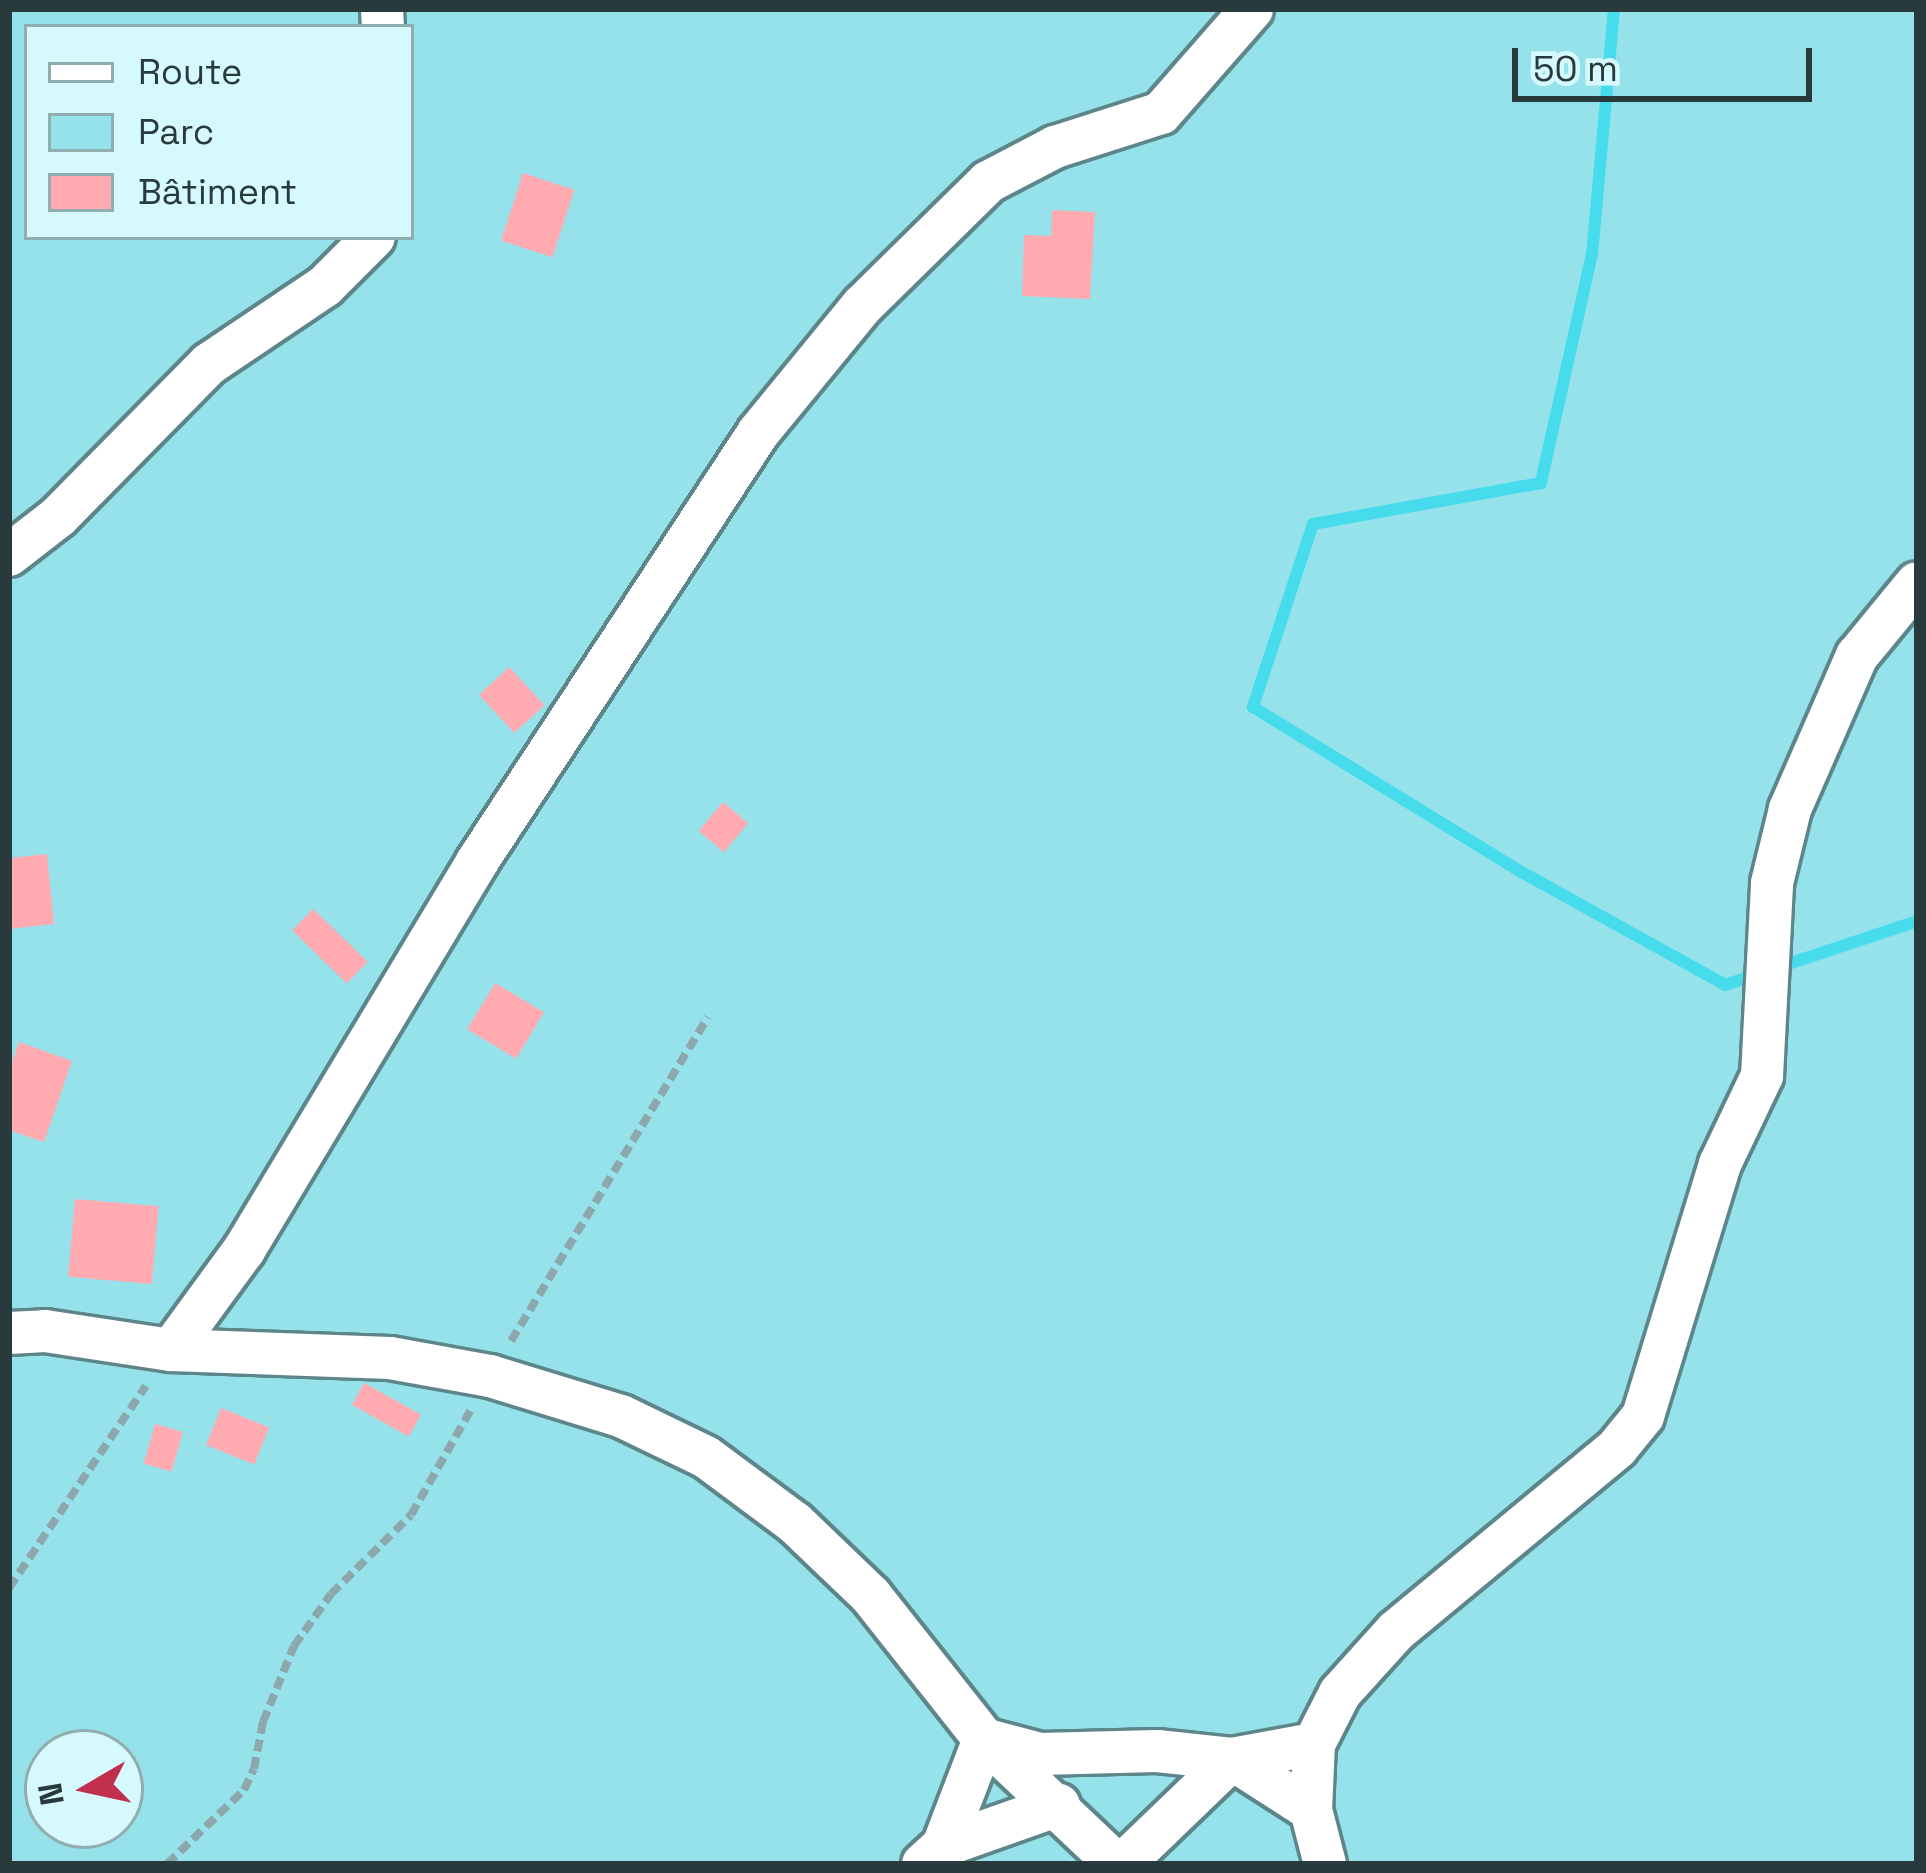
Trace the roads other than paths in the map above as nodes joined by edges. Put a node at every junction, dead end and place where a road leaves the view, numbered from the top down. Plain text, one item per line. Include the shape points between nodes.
1 (1252, 9) edge
2 (371, 240) edge
3 (9, 555) edge
4 (1917, 583) edge
5 (9, 1333) edge
6 (171, 1350) junction
7 (984, 1739) junction
8 (1314, 1744) junction
9 (1232, 1759) junction
10 (1059, 1805) junction
11 (1311, 1810) junction
12 (933, 1855) edge
13 (1119, 1864) edge
14 (1325, 1864) edge

1 - 6 street via 1160,113 1055,147 988,182 862,306 773,415 477,862 244,1250
2 - 3 street via 325,286 209,364 58,517
4 - 8 street via 1857,656 1790,808 1772,883 1762,1076 1720,1164 1643,1416 1617,1448 1396,1631 1340,1693
5 - 6 street
6 - 7 street via 390,1358 490,1376 621,1416 706,1457 795,1523 871,1596
7 - 9 street via 1040,1754 1157,1751
7 - 10 street
7 - 12 street
8 - 9 street
8 - 11 street
9 - 11 street
9 - 13 street
10 - 12 street
10 - 13 street
11 - 14 street

